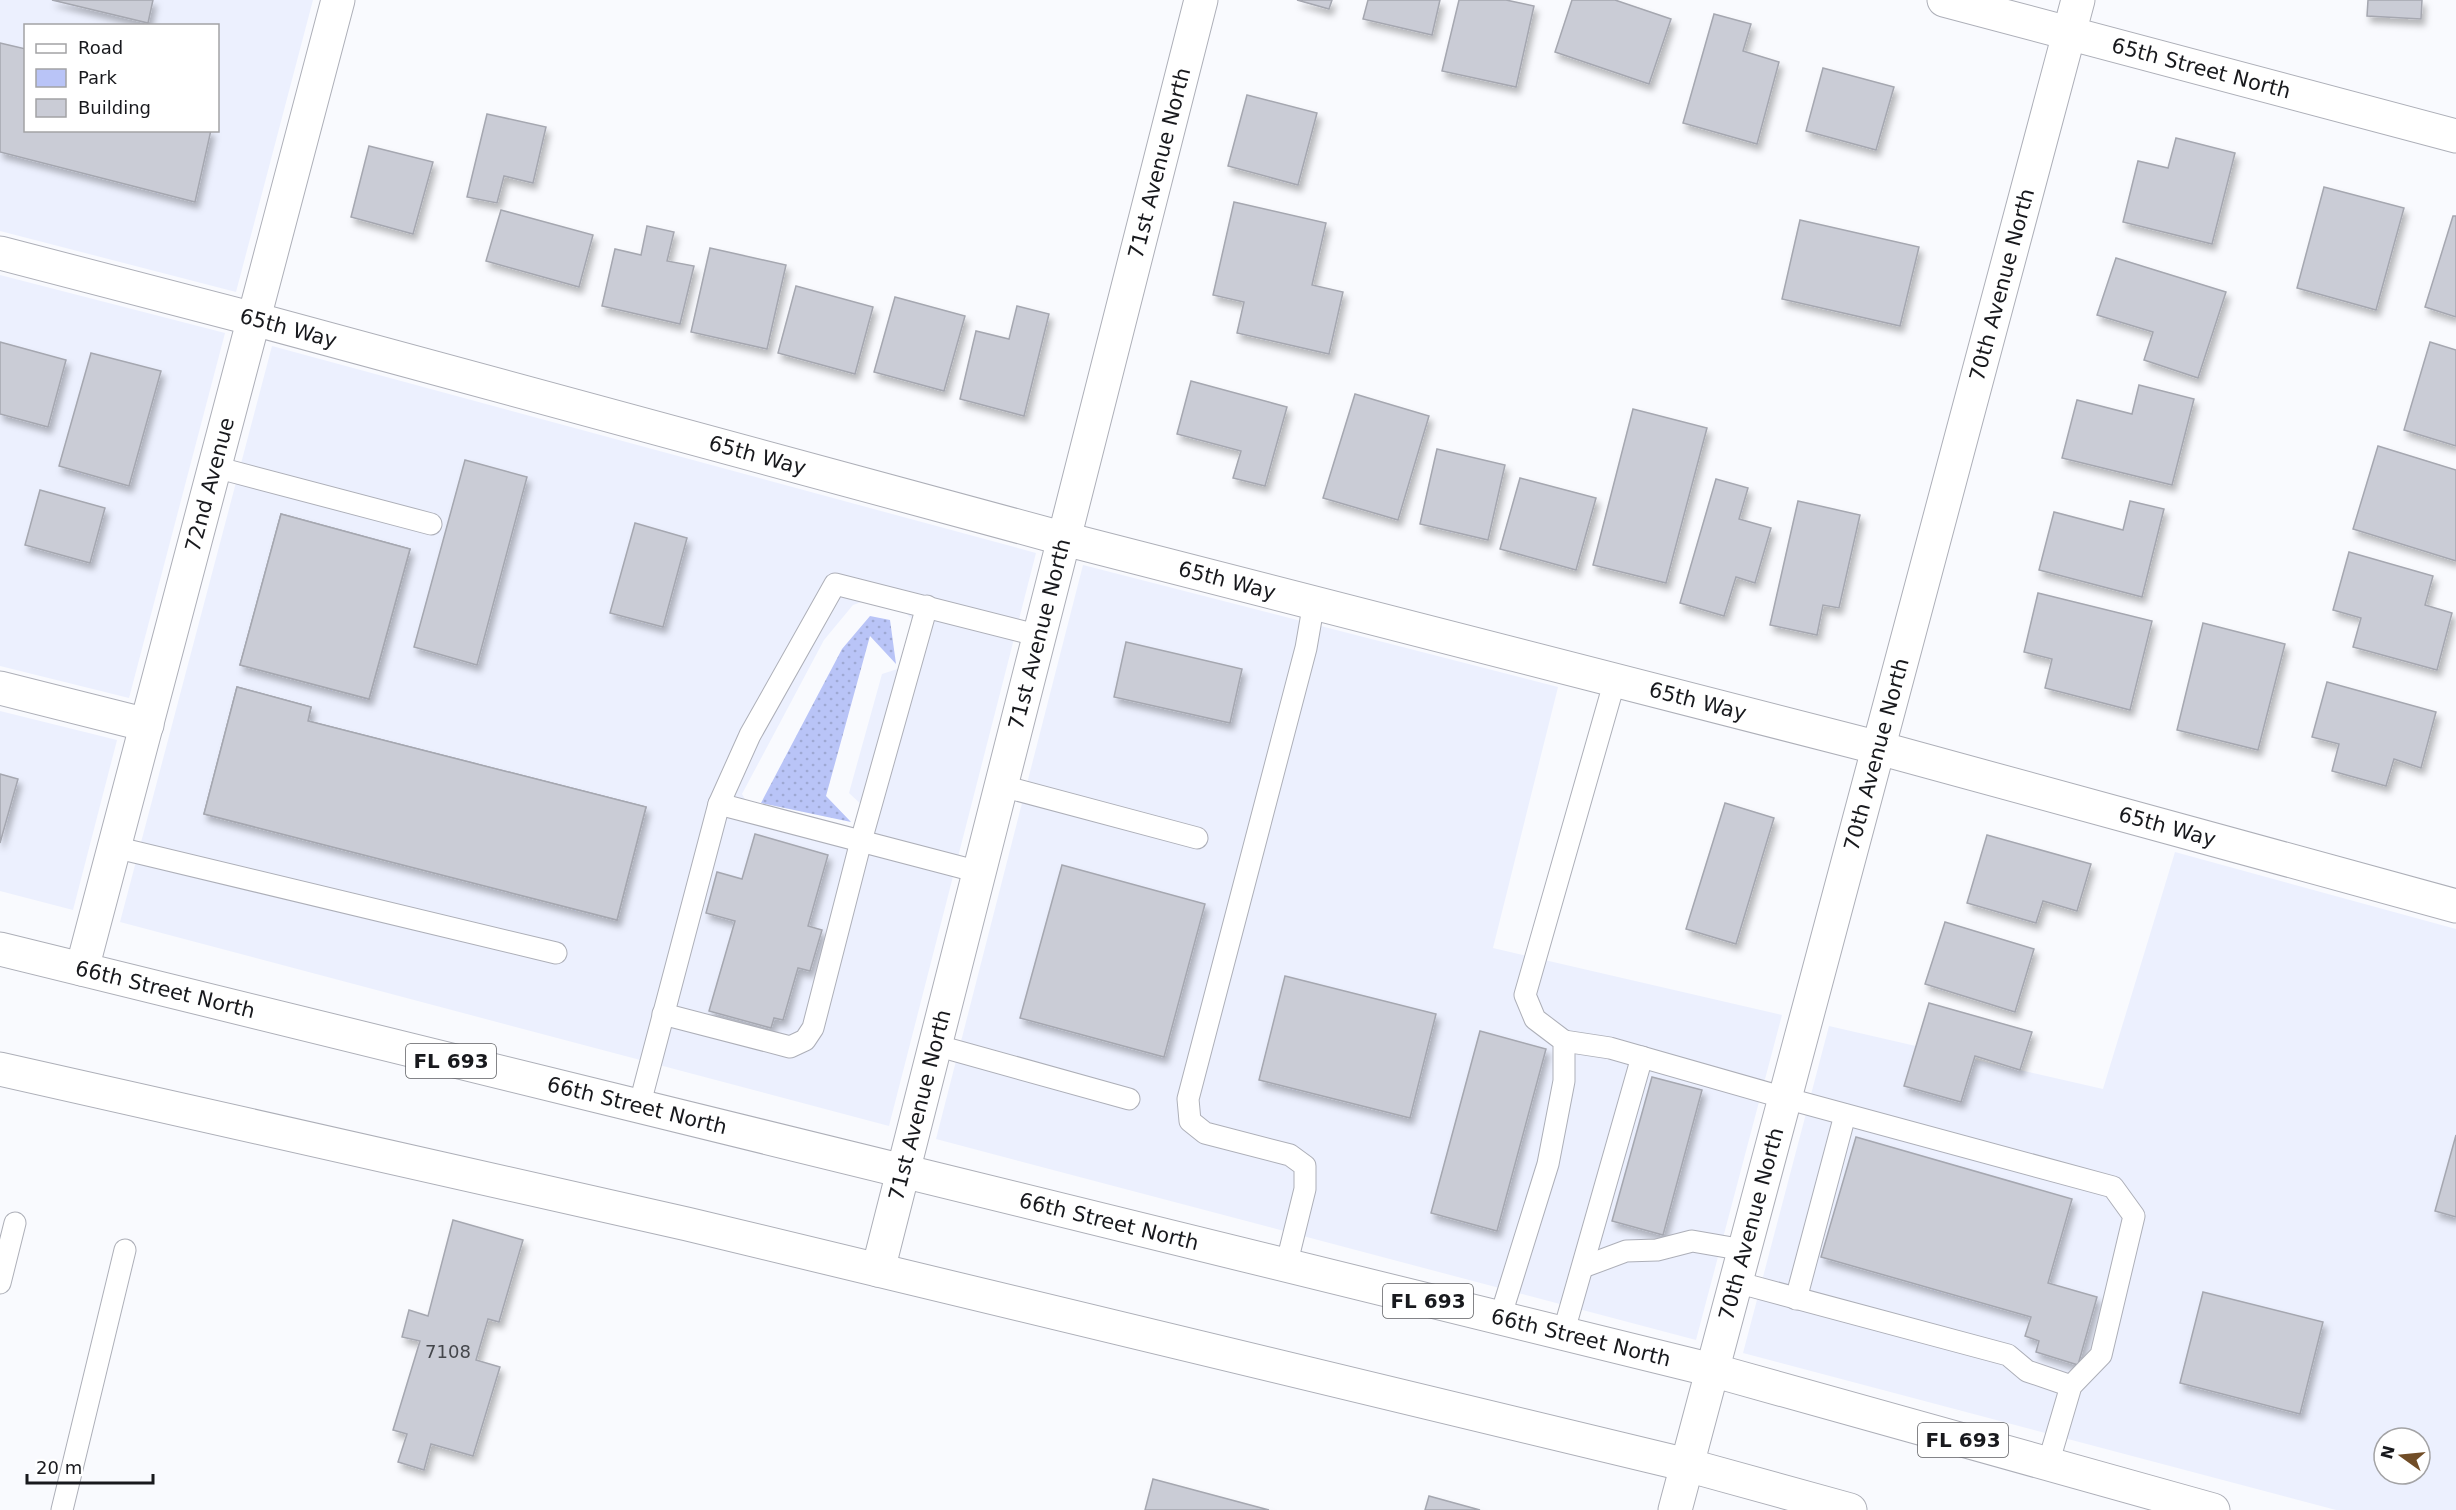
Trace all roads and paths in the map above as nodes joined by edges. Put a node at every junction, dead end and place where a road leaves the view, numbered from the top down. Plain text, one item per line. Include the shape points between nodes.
1 (338, 0) edge
2 (1201, 0) edge
3 (1944, 0) edge
4 (2078, 0) edge
5 (2070, 33) junction
6 (2456, 136) edge
7 (0, 253) edge
8 (254, 319) junction
9 (215, 466) junction
10 (431, 524) dead end
11 (1065, 539) junction
12 (1314, 602) junction
13 (927, 606) junction
14 (1040, 636) junction
15 (1615, 680) junction
16 (0, 688) edge
17 (147, 725) junction
18 (1879, 748) junction
19 (1002, 786) junction
20 (719, 804) junction
21 (1197, 838) dead end
22 (861, 841) junction
23 (114, 847) junction
24 (979, 872) junction
25 (2456, 906) edge
26 (0, 949) edge
27 (556, 953) dead end
28 (82, 969) junction
29 (663, 1014) junction
30 (1564, 1041) junction
31 (935, 1045) junction
32 (1642, 1057) junction
33 (0, 1070) edge
34 (1785, 1098) junction
35 (1129, 1099) dead end
36 (639, 1107) junction
37 (1845, 1115) junction
38 (902, 1172) junction
39 (15, 1223) dead end
40 (125, 1250) dead end
41 (1744, 1250) junction
42 (1286, 1266) junction
43 (1583, 1267) junction
44 (878, 1270) junction
45 (1736, 1282) junction
46 (0, 1283) edge
47 (1796, 1299) junction
48 (1500, 1318) junction
49 (1563, 1334) junction
50 (1712, 1370) junction
51 (2071, 1386) junction
52 (2048, 1464) junction
53 (1687, 1465) junction
54 (62, 1510) edge
55 (1675, 1510) edge
56 (1850, 1510) edge
57 (2213, 1510) edge

1 - 8 street, 72nd Avenue
2 - 11 street, 71st Avenue North
3 - 5 street, 65th Street North
4 - 5 street, 70th Avenue North
5 - 6 street, 65th Street North
5 - 18 street, 70th Avenue North
7 - 8 street, 65th Way
8 - 9 street, 72nd Avenue
8 - 11 street, 65th Way
9 - 10 lane
9 - 17 street, 72nd Avenue
11 - 12 street, 65th Way
11 - 14 street, 71st Avenue North
12 - 15 street, 65th Way
12 - 42 lane via 1306,648 1188,1099 1190,1121 1205,1133 1290,1155 1305,1166 1305,1190
13 - 14 lane
13 - 20 lane via 835,584 750,735
13 - 22 lane
14 - 19 street, 71st Avenue North
15 - 18 street, 65th Way
15 - 30 lane via 1525,995 1535,1019
16 - 17 street
17 - 23 street, 72nd Avenue
18 - 25 street, 65th Way
18 - 34 street, 70th Avenue North
19 - 21 lane
19 - 24 street, 71st Avenue North
20 - 22 lane
20 - 29 lane
22 - 24 lane
22 - 29 lane via 813,1028 805,1040 790,1047
23 - 27 lane
23 - 28 street, 72nd Avenue
24 - 31 street, 71st Avenue North
26 - 28 street, 66th Street North / FL 693
28 - 36 street, 66th Street North / FL 693
29 - 36 lane
30 - 32 lane
30 - 48 lane via 1564,1082 1548,1164
31 - 35 lane
31 - 38 street, 71st Avenue North
32 - 34 lane
32 - 43 lane
33 - 44 street
34 - 37 lane
34 - 41 street, 70th Avenue North
36 - 38 street, 66th Street North / FL 693
37 - 47 lane
37 - 51 lane via 2113,1187 2134,1216 2101,1355
38 - 42 street, 66th Street North / FL 693
38 - 44 street, 71st Avenue North
39 - 46 lane
40 - 54 lane
41 - 43 lane via 1692,1241 1657,1250 1626,1251
41 - 45 street, 70th Avenue North
42 - 48 street, 66th Street North / FL 693
43 - 49 lane
44 - 53 street
45 - 47 lane
45 - 50 street, 70th Avenue North
47 - 51 lane via 2008,1355 2027,1371
48 - 49 street, 66th Street North / FL 693
49 - 50 street, 66th Street North / FL 693
50 - 52 street, 66th Street North / FL 693
50 - 53 street, 70th Avenue North
51 - 52 lane
52 - 57 street, 66th Street North / FL 693
53 - 55 street, 70th Avenue North
53 - 56 street

